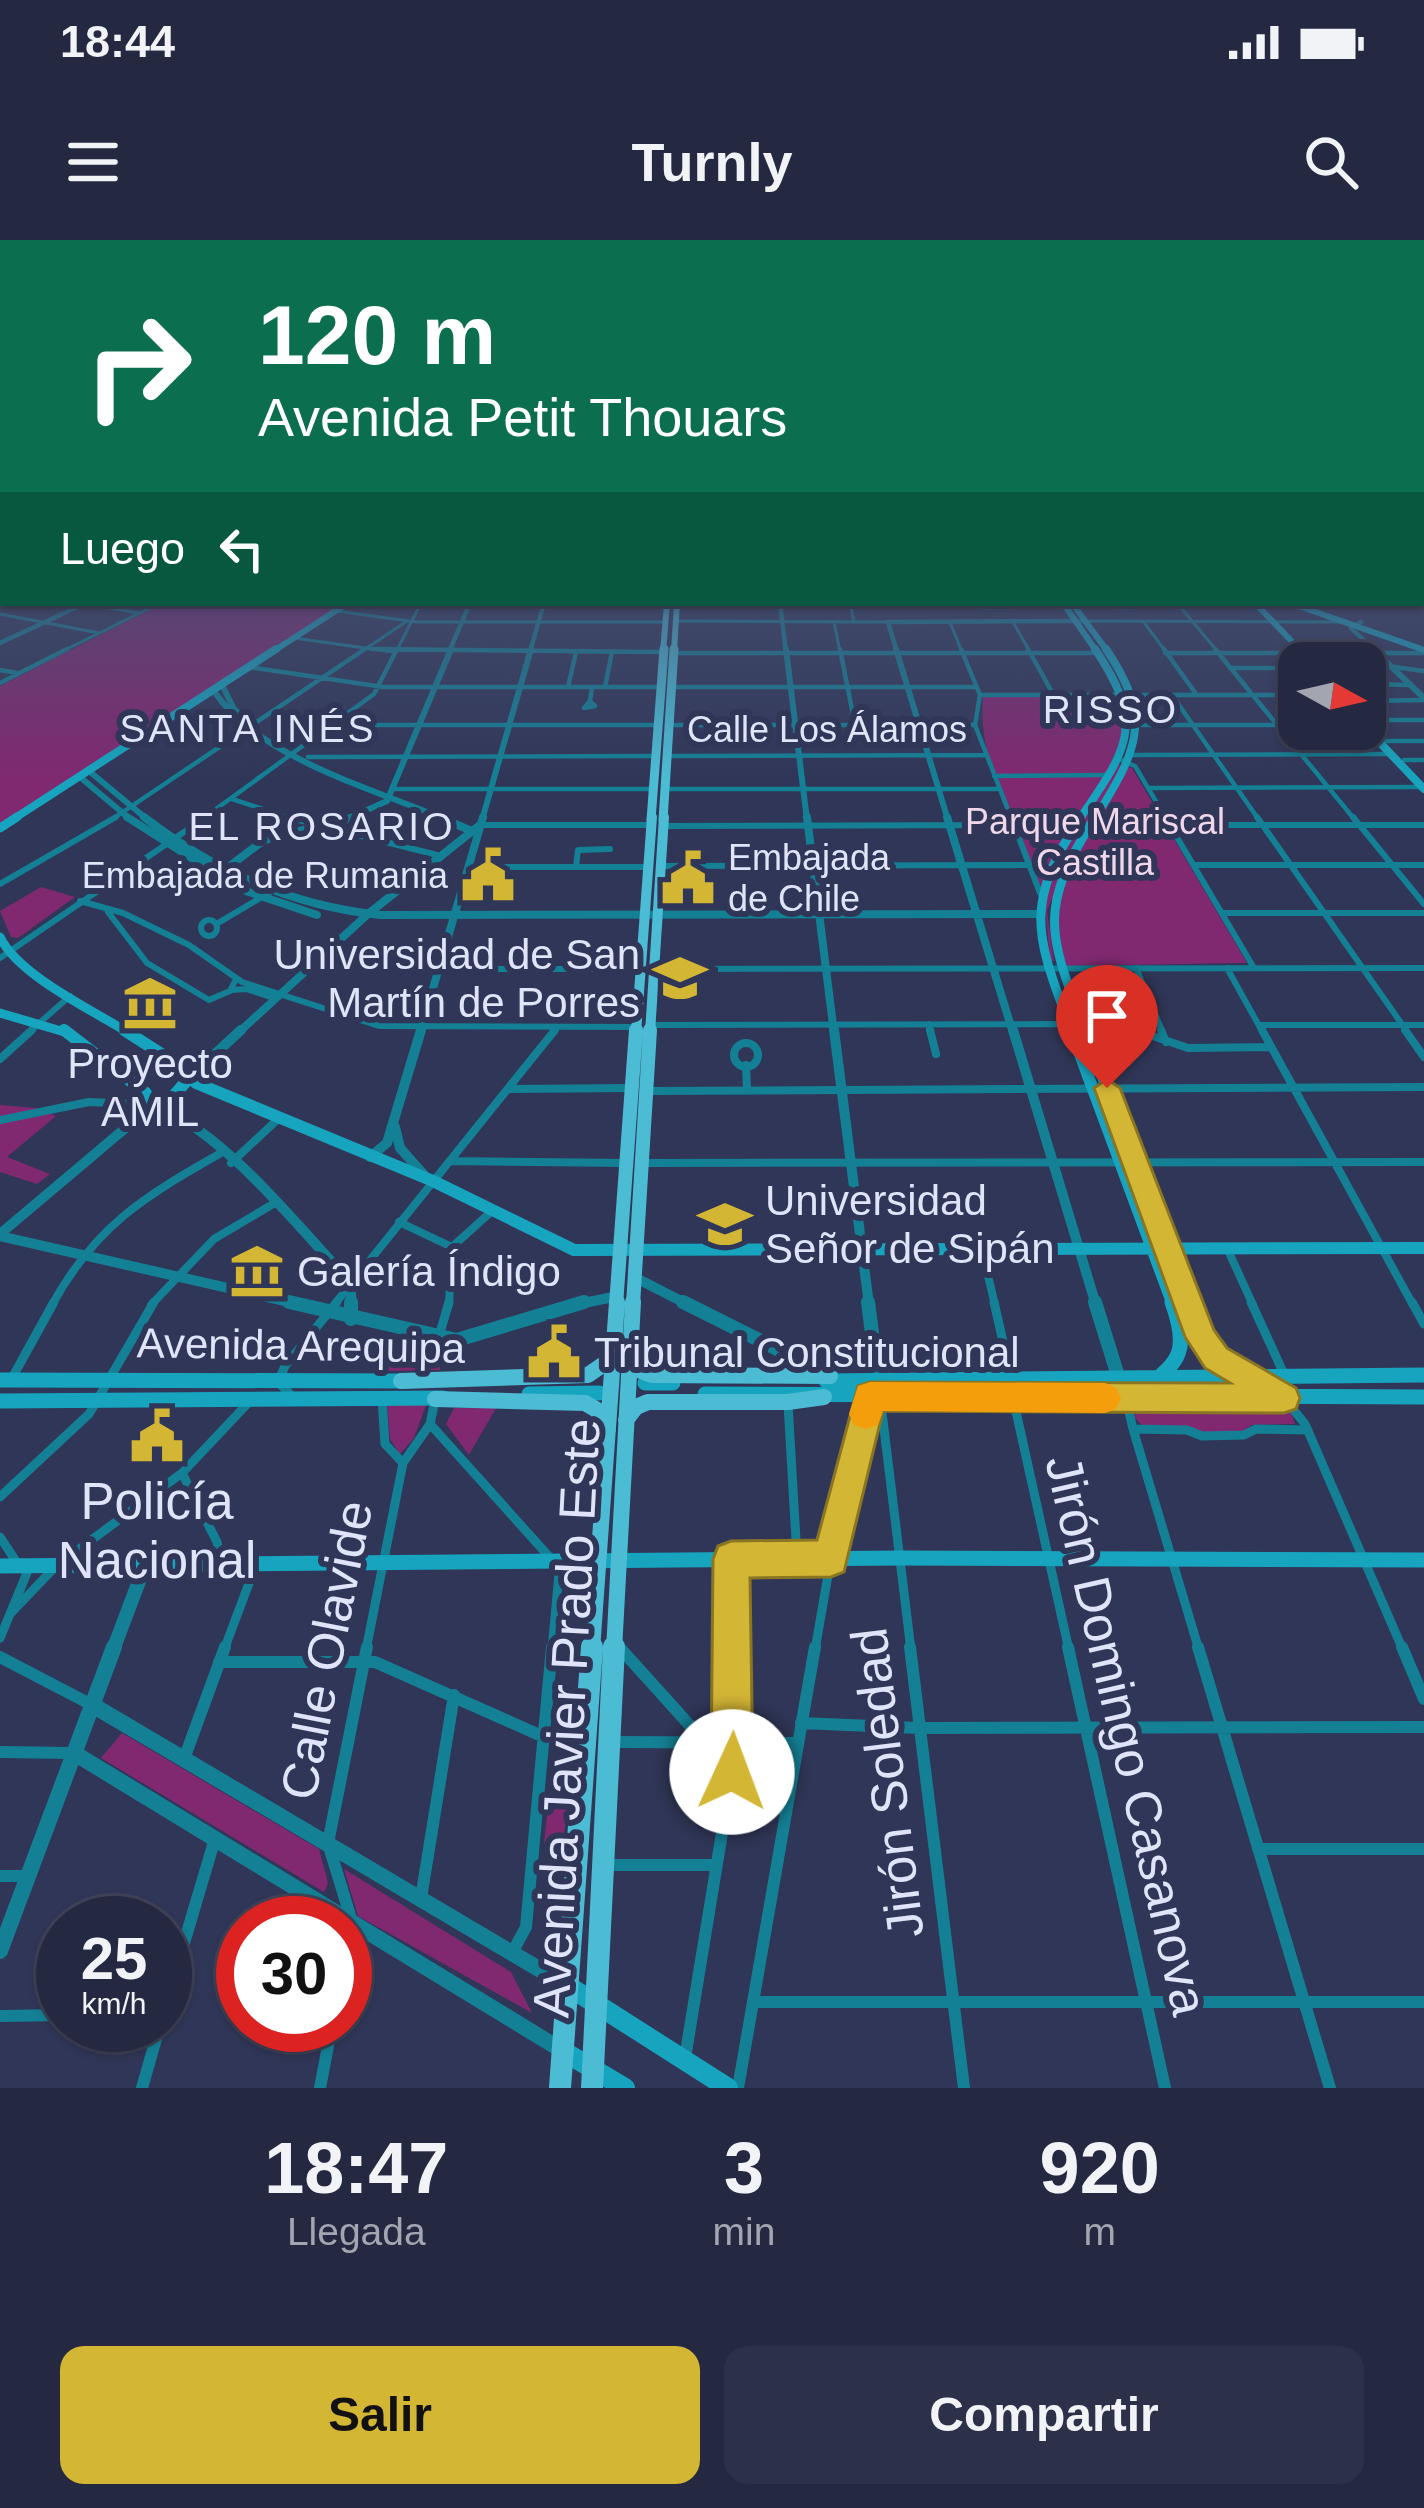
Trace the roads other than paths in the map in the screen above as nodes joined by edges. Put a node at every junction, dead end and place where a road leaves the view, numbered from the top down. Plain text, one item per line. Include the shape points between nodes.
1 (3, 606) edge
2 (78, 606) edge
3 (101, 606) edge
4 (154, 606) edge
5 (344, 606) edge
6 (419, 606) edge
7 (469, 606) edge
8 (543, 606) edge
9 (668, 606) edge
10 (676, 606) edge
11 (780, 606) edge
12 (851, 606) edge
13 (983, 606) edge
14 (1069, 606) edge
15 (1180, 606) edge
16 (1255, 606) edge
17 (1298, 606) edge
18 (1313, 606) edge
19 (336, 611) junction
20 (140, 613) junction
21 (410, 621) junction
22 (1080, 621) junction
23 (1143, 621) junction
24 (1192, 621) junction
25 (44, 622) junction
26 (462, 622) junction
27 (539, 622) junction
28 (671, 622) junction
29 (783, 622) junction
30 (834, 622) junction
31 (854, 622) junction
32 (888, 622) junction
33 (950, 622) junction
34 (991, 622) junction
35 (1013, 622) junction
36 (1270, 622) junction
37 (1343, 622) junction
38 (1357, 624) junction
39 (101, 633) junction
40 (294, 638) junction
41 (3, 640) edge
42 (1287, 642) edge
43 (1366, 642) edge
44 (369, 649) junction
45 (1424, 649) edge
46 (397, 652) junction
47 (449, 652) junction
48 (530, 652) junction
49 (576, 652) junction
50 (612, 652) junction
51 (669, 652) junction
52 (786, 652) junction
53 (840, 652) junction
54 (1386, 652) edge
55 (897, 653) junction
56 (962, 653) junction
57 (1031, 653) junction
58 (1094, 653) junction
59 (1166, 653) junction
60 (1218, 653) junction
61 (1278, 658) edge
62 (1386, 662) edge
63 (1278, 663) edge
64 (1386, 666) edge
65 (1390, 666) junction
66 (249, 667) junction
67 (1231, 668) junction
68 (0, 670) edge
69 (1424, 670) edge
70 (19, 673) junction
71 (326, 680) junction
72 (0, 682) edge
73 (1386, 684) edge
74 (1410, 685) junction
75 (790, 686) junction
76 (847, 686) junction
77 (907, 686) junction
78 (977, 686) junction
79 (379, 687) junction
80 (434, 687) junction
81 (520, 687) junction
82 (568, 687) junction
83 (592, 687) junction
84 (605, 687) junction
85 (667, 687) junction
86 (219, 690) junction
87 (980, 695) junction
88 (1054, 695) junction
89 (1126, 695) junction
90 (1172, 695) junction
91 (1197, 695) junction
92 (1253, 695) junction
93 (1278, 695) edge
94 (1424, 699) edge
95 (1386, 700) edge
96 (1424, 720) edge
97 (1386, 721) edge
98 (585, 724) junction
99 (1140, 724) junction
100 (1192, 724) junction
101 (1277, 724) junction
102 (334, 725) junction
103 (418, 725) junction
104 (509, 725) junction
105 (664, 725) junction
106 (795, 725) junction
107 (855, 725) junction
108 (919, 725) junction
109 (975, 725) junction
110 (250, 729) junction
111 (1386, 741) joint
112 (1424, 741) edge
113 (1386, 748) edge
114 (1302, 754) junction
115 (1391, 754) junction
116 (500, 755) junction
117 (928, 755) junction
118 (986, 755) junction
119 (1214, 755) junction
120 (405, 756) junction
121 (662, 756) junction
122 (799, 756) junction
123 (304, 757) junction
124 (1125, 759) junction
125 (1404, 760) junction
126 (1424, 760) edge
127 (994, 776) junction
128 (1106, 776) junction
129 (89, 779) junction
130 (1423, 783) edge
131 (1148, 788) junction
132 (1236, 788) junction
133 (1329, 788) junction
134 (490, 789) junction
135 (654, 789) junction
136 (803, 789) junction
137 (938, 789) junction
138 (999, 789) junction
139 (667, 790) junction
140 (391, 793) junction
141 (232, 799) junction
142 (127, 811) junction
143 (651, 825) junction
144 (949, 825) junction
145 (1013, 825) junction
146 (1171, 825) junction
147 (1262, 825) junction
148 (1360, 825) junction
149 (1424, 825) edge
150 (314, 826) junction
151 (664, 826) junction
152 (808, 826) junction
153 (338, 827) junction
154 (0, 828) edge
155 (476, 829) junction
156 (1076, 837) junction
157 (168, 842) junction
158 (610, 849) dead end
159 (437, 855) junction
160 (1028, 865) junction
161 (1194, 865) junction
162 (1290, 865) junction
163 (1392, 865) junction
164 (1424, 865) edge
165 (662, 866) junction
166 (813, 866) junction
167 (961, 866) junction
168 (468, 867) junction
169 (576, 867) junction
170 (648, 867) junction
171 (222, 872) junction
172 (0, 884) edge
173 (1040, 893) junction
174 (268, 894) junction
175 (79, 902) junction
176 (1424, 904) edge
177 (368, 914) junction
178 (454, 914) junction
179 (652, 914) junction
180 (819, 914) junction
181 (976, 914) junction
182 (1039, 914) junction
183 (1222, 914) junction
184 (1324, 914) junction
185 (1424, 914) edge
186 (128, 915) junction
187 (117, 919) junction
188 (202, 932) junction
189 (0, 937) edge
190 (178, 940) junction
191 (189, 945) junction
192 (2, 954) edge
193 (992, 968) junction
194 (1054, 968) junction
195 (1136, 968) junction
196 (1227, 968) junction
197 (1254, 968) junction
198 (1362, 968) junction
199 (1424, 968) edge
200 (649, 969) junction
201 (826, 969) junction
202 (439, 970) junction
203 (235, 977) junction
204 (230, 991) junction
205 (70, 996) junction
206 (276, 996) junction
207 (0, 1013) edge
208 (42, 1022) junction
209 (1009, 1023) junction
210 (1075, 1023) junction
211 (928, 1024) junction
212 (1402, 1024) junction
213 (1424, 1024) edge
214 (653, 1025) junction
215 (832, 1025) junction
216 (1258, 1025) junction
217 (422, 1027) junction
218 (558, 1027) junction
219 (637, 1027) junction
220 (1167, 1043) junction
221 (1271, 1047) junction
222 (936, 1054) dead end
223 (1424, 1057) edge
224 (0, 1059) edge
225 (746, 1065) junction
226 (190, 1077) junction
227 (1424, 1087) edge
228 (508, 1088) junction
229 (632, 1088) junction
230 (1028, 1088) junction
231 (1100, 1088) junction
232 (1293, 1088) junction
233 (840, 1089) junction
234 (747, 1090) junction
235 (650, 1091) junction
236 (146, 1093) junction
237 (129, 1103) junction
238 (154, 1108) junction
239 (134, 1118) junction
240 (278, 1119) junction
241 (0, 1120) edge
242 (395, 1122) junction
243 (221, 1153) junction
244 (370, 1157) junction
245 (449, 1161) junction
246 (1051, 1162) junction
247 (1127, 1162) junction
248 (1335, 1162) junction
249 (1424, 1162) edge
250 (231, 1163) junction
251 (627, 1163) junction
252 (645, 1163) junction
253 (850, 1163) junction
254 (433, 1181) junction
255 (273, 1204) junction
256 (493, 1210) junction
257 (399, 1222) junction
258 (0, 1234) edge
259 (452, 1247) junction
260 (1167, 1247) junction
261 (1226, 1247) junction
262 (860, 1248) junction
263 (981, 1248) junction
264 (1150, 1248) junction
265 (1382, 1248) junction
266 (1424, 1248) edge
267 (621, 1249) junction
268 (640, 1249) junction
269 (1077, 1249) junction
270 (82, 1255) junction
271 (176, 1277) junction
272 (638, 1279) junction
273 (351, 1282) junction
274 (618, 1296) junction
275 (327, 1312) junction
276 (351, 1318) junction
277 (1424, 1324) edge
278 (439, 1336) junction
279 (623, 1354) junction
280 (1246, 1374) junction
281 (1284, 1374) junction
282 (1160, 1375) junction
283 (1424, 1375) edge
284 (1118, 1376) junction
285 (838, 1377) junction
286 (1011, 1377) junction
287 (878, 1378) junction
288 (112, 1379) junction
289 (278, 1379) junction
290 (6, 1380) edge
291 (401, 1381) junction
292 (875, 1396) junction
293 (824, 1397) junction
294 (1424, 1397) edge
295 (382, 1398) junction
296 (1012, 1398) junction
297 (1284, 1398) junction
298 (436, 1399) junction
299 (100, 1400) junction
300 (251, 1400) junction
301 (306, 1400) junction
302 (0, 1401) edge
303 (788, 1402) junction
304 (1132, 1405) junction
305 (1302, 1406) junction
306 (626, 1420) junction
307 (430, 1424) junction
308 (1132, 1429) junction
309 (1308, 1430) junction
310 (608, 1431) junction
311 (403, 1463) junction
312 (182, 1473) junction
313 (0, 1497) edge
314 (0, 1537) edge
315 (1170, 1557) junction
316 (831, 1558) junction
317 (899, 1558) junction
318 (1048, 1558) junction
319 (731, 1559) junction
320 (797, 1559) junction
321 (1364, 1559) junction
322 (1424, 1560) edge
323 (556, 1562) junction
324 (609, 1562) junction
325 (381, 1564) junction
326 (256, 1565) junction
327 (0, 1566) edge
328 (222, 1566) junction
329 (25, 1567) junction
330 (55, 1567) junction
331 (144, 1568) junction
332 (12, 1612) junction
333 (0, 1638) edge
334 (615, 1643) junction
335 (0, 1657) edge
336 (219, 1662) junction
337 (363, 1663) junction
338 (454, 1695) junction
339 (1424, 1699) edge
340 (94, 1706) junction
341 (801, 1723) junction
342 (578, 1726) dead end
343 (1221, 1727) junction
344 (1424, 1727) edge
345 (919, 1728) junction
346 (1086, 1728) junction
347 (544, 1737) junction
348 (610, 1742) junction
349 (703, 1742) junction
350 (734, 1742) junction
351 (797, 1743) junction
352 (0, 1752) edge
353 (74, 1753) junction
354 (184, 1760) junction
355 (732, 1772) junction
356 (215, 1839) junction
357 (328, 1843) junction
358 (1258, 1849) junction
359 (1424, 1849) edge
360 (604, 1865) junction
361 (716, 1865) junction
362 (0, 1876) edge
363 (28, 1876) junction
364 (309, 1896) edge
365 (344, 1896) edge
366 (421, 1900) junction
367 (192, 1916) edge
368 (372, 1934) edge
369 (0, 1951) edge
370 (511, 1954) junction
371 (568, 1986) junction
372 (753, 2002) junction
373 (953, 2002) junction
374 (1147, 2002) junction
375 (1304, 2002) junction
376 (1424, 2002) edge
377 (596, 2003) junction
378 (36, 2015) edge
379 (0, 2016) edge
380 (563, 2051) junction
381 (152, 2052) edge
382 (327, 2052) edge
383 (685, 2060) junction
384 (592, 2078) edge
385 (142, 2088) edge
386 (320, 2088) edge
387 (560, 2088) edge
388 (625, 2088) edge
389 (728, 2088) edge
390 (738, 2088) edge
391 (964, 2088) edge
392 (1165, 2088) edge
393 (1330, 2088) edge

1 - 25 street
2 - 25 street
3 - 20 street
4 - 20 street
5 - 19 main road
6 - 21 street
7 - 26 street
8 - 27 street
9 - 28 main road
10 - 28 main road
11 - 29 street
12 - 31 street
13 - 34 street
14 - 22 main road
15 - 24 street
16 - 36 main road
17 - 37 main road
18 - 38 main road
19 - 21 street
19 - 40 main road
20 - 39 street
21 - 26 street
21 - 44 street
21 - 46 street
22 - 23 street
22 - 35 street
22 - 58 main road
22 - 89 main road
23 - 24 street
23 - 59 street
24 - 36 street
24 - 60 street
25 - 39 street
25 - 41 street
26 - 27 street
26 - 47 street
27 - 28 street
27 - 48 street
28 - 29 street
28 - 51 main road
29 - 30 street
29 - 52 street
30 - 31 street
30 - 53 street
31 - 32 street
32 - 33 street
32 - 55 street
33 - 34 street
33 - 56 street
34 - 35 street
35 - 57 street
36 - 37 street
36 - 42 main road
37 - 38 main road
38 - 43 street via 1351,628
38 - 45 main road
39 - 70 street
40 - 44 street
40 - 66 main road
44 - 46 street
44 - 71 street
45 - 54 street
46 - 47 street
46 - 79 street
47 - 48 street
47 - 80 street
48 - 49 street
48 - 81 street
49 - 50 street
49 - 82 street
50 - 51 street
50 - 84 street
51 - 52 street
51 - 85 main road
52 - 53 street
52 - 75 street
53 - 55 street
53 - 76 street
55 - 56 street
55 - 77 street
56 - 57 street
56 - 78 street
57 - 58 street
57 - 88 street
58 - 89 main road
59 - 60 street
59 - 91 street
60 - 61 street
60 - 67 street
62 - 65 street
63 - 67 street
64 - 65 street
65 - 69 street
65 - 74 street
66 - 71 street
66 - 86 main road
67 - 92 street
68 - 70 street
70 - 72 street
71 - 79 street
71 - 110 street
73 - 74 street
74 - 94 street
75 - 76 street
75 - 85 street
75 - 106 street
76 - 77 street
76 - 107 street
77 - 78 street
77 - 108 street
78 - 87 street
79 - 80 street
79 - 102 street
80 - 81 street
80 - 103 street
81 - 82 street
81 - 104 street
82 - 83 street
83 - 84 street
83 - 98 street
84 - 85 street
85 - 105 main road
86 - 110 street
86 - 129 main road via 89,771
87 - 88 street
87 - 109 street
88 - 89 street
89 - 90 street
89 - 99 main road
89 - 124 main road
90 - 91 street
90 - 100 street
91 - 92 street
92 - 93 street
92 - 101 street
94 - 95 street
96 - 97 street
98 - 104 street
98 - 105 street
99 - 100 street
99 - 124 main road
100 - 101 street
100 - 119 street
101 - 114 street
102 - 103 street
102 - 123 street
103 - 104 street
103 - 120 street
104 - 116 street
105 - 106 street
105 - 121 main road
106 - 107 street
106 - 122 street
107 - 108 street
108 - 109 street
108 - 117 street
109 - 118 street
110 - 123 street
110 - 142 street
111 - 112 street
111 - 125 main road
113 - 115 main road
114 - 115 street
114 - 119 street
114 - 133 street
115 - 130 main road
116 - 120 street, Calle Los Álamos
116 - 121 street, Calle Los Álamos
116 - 134 street
117 - 118 street, Calle Los Álamos
117 - 122 street, Calle Los Álamos
117 - 137 street
118 - 127 street
119 - 124 street
119 - 132 street
120 - 123 street, Calle Los Álamos
120 - 140 street
121 - 122 street, Calle Los Álamos
121 - 135 main road
121 - 139 main road
122 - 136 street
123 - 140 street
123 - 140 street
123 - 141 street
124 - 128 main road
124 - 131 street
124 - 156 main road
125 - 126 street
125 - 130 main road
127 - 128 street
127 - 138 street
128 - 156 main road
129 - 142 street
129 - 154 main road
130 - 133 street
131 - 132 street
131 - 146 street
132 - 133 street
132 - 147 street
133 - 148 street
134 - 135 street
134 - 140 street
134 - 155 street
135 - 143 main road
136 - 137 street
136 - 139 street
136 - 152 street
137 - 138 street
137 - 144 street
138 - 145 street
139 - 151 main road
140 - 153 street
140 - 155 street
141 - 150 street
141 - 157 street
142 - 157 street
142 - 172 street
143 - 155 street
143 - 170 main road
144 - 145 street
144 - 152 street
144 - 167 street
145 - 160 street
146 - 147 street
146 - 161 street
147 - 148 street
147 - 162 street
148 - 149 street
148 - 163 street
150 - 153 street
150 - 171 street via 258,843
151 - 152 street
151 - 165 main road
152 - 166 street
153 - 159 street
155 - 159 street
155 - 168 street
156 - 173 main road
156 - 194 main road via 1053,902
157 - 171 street
157 - 175 street
158 - 169 street via 579,850
159 - 177 street
160 - 167 street
160 - 173 street
161 - 162 street
161 - 183 street
162 - 163 street
162 - 184 street
163 - 164 street
163 - 176 street
165 - 166 street
165 - 179 main road
166 - 167 street
166 - 180 street
167 - 181 street
168 - 169 street
168 - 178 street
169 - 170 street
170 - 179 main road
171 - 174 street
173 - 182 main road
174 - 177 street via 291,909
174 - 188 street
175 - 186 street
175 - 187 street
175 - 192 street
177 - 178 street
177 - 206 street
178 - 179 street
178 - 202 street
179 - 180 street
179 - 200 main road
180 - 181 street
180 - 201 street
181 - 182 street
181 - 193 street
182 - 194 main road
183 - 184 street
183 - 197 street
184 - 185 street
184 - 198 street
186 - 187 street
186 - 190 street
187 - 204 street via 150,966 211,1001
188 - 190 street
188 - 191 street
189 - 192 main road
190 - 191 street
191 - 203 street
192 - 205 main road
193 - 194 street
193 - 201 street
193 - 209 street
194 - 195 street
194 - 210 main road
195 - 196 street
195 - 220 street
196 - 197 street
196 - 216 street
197 - 198 street
198 - 199 street
198 - 212 street
200 - 201 street
200 - 202 street
200 - 214 main road
200 - 219 main road
201 - 215 street
202 - 217 street
203 - 204 street
203 - 206 street
204 - 206 street
205 - 208 street
205 - 226 main road
206 - 217 street via 379,1026
206 - 226 street
207 - 208 main road
208 - 224 street
208 - 236 main road via 68,1032
209 - 210 street
209 - 211 street
209 - 230 street
210 - 220 street
210 - 231 main road
211 - 215 street
211 - 222 street
212 - 213 street
212 - 216 street
212 - 223 street
214 - 215 street
214 - 235 main road
215 - 233 street
216 - 221 street
217 - 218 street
217 - 242 street
218 - 219 street
218 - 228 street
219 - 229 main road
220 - 221 street
221 - 232 street
225 - 225 street via 760,1056 745,1040 731,1055
225 - 234 street
226 - 238 main road
226 - 240 main road
227 - 232 street
228 - 229 street
228 - 245 street
229 - 251 main road
230 - 231 street
230 - 233 street
230 - 246 street
231 - 232 street
231 - 247 main road
232 - 248 street
233 - 234 street
233 - 253 street
234 - 235 street
235 - 252 main road
236 - 237 main road
236 - 238 main road
237 - 239 street
237 - 241 street via 89,1102
238 - 239 street
238 - 243 street via 173,1110
239 - 258 street
240 - 244 main road
240 - 250 street
242 - 244 street
242 - 254 street via 408,1160
243 - 250 street
243 - 270 street via 142,1198
244 - 254 main road
245 - 251 street
245 - 254 street
246 - 247 street
246 - 253 street
246 - 269 street
247 - 248 street
247 - 260 main road
247 - 264 main road
248 - 249 street
248 - 265 street
250 - 255 street
251 - 267 main road
252 - 253 street
252 - 268 main road
253 - 262 street
254 - 256 main road
254 - 257 street
255 - 271 street via 235,1222
255 - 273 street
256 - 259 street
256 - 267 main road via 574,1250
257 - 259 street
257 - 273 street
258 - 270 street
259 - 278 street
260 - 261 main road
260 - 264 main road
260 - 280 main road via 1207,1347
261 - 265 main road
261 - 281 street
262 - 263 main road
262 - 268 main road
262 - 287 street
263 - 269 main road
263 - 286 street
264 - 269 main road
264 - 282 main road via 1185,1344
265 - 266 main road
265 - 277 street
267 - 268 main road
267 - 274 main road
268 - 272 main road
269 - 284 street
270 - 271 street
270 - 290 street
271 - 275 street
271 - 288 street via 138,1324
272 - 279 main road
272 - 285 street
273 - 275 street
273 - 276 street
274 - 278 street via 464,1340
274 - 279 main road
275 - 276 street
275 - 289 street
276 - 278 street
279 - 285 main road via 652,1375
279 - 291 main road via 589,1375
279 - 306 main road, Avenida Javier Prado Este
279 - 310 main road, Avenida Javier Prado Este
280 - 281 main road
280 - 282 main road
280 - 297 main road
281 - 283 main road
282 - 284 main road
282 - 304 main road
284 - 286 main road
285 - 287 main road
285 - 293 main road via 644,1389
286 - 287 main road
287 - 292 street
288 - 289 main road, Avenida Arequipa
288 - 290 main road, Avenida Arequipa
288 - 299 street
289 - 291 main road, Avenida Arequipa
289 - 301 street
291 - 298 main road, Avenida Arequipa via 600,1388
292 - 293 main road
292 - 296 main road
292 - 316 street
292 - 317 street, Jirón Soledad
293 - 303 main road
294 - 305 main road
295 - 298 main road, Avenida Arequipa
295 - 301 main road, Avenida Arequipa
295 - 311 street via 383,1441
296 - 304 main road
296 - 318 street, Jirón Domingo Casanova
297 - 304 main road
297 - 305 main road
298 - 307 street, Calle Olavide
298 - 310 main road via 585,1403
299 - 300 main road, Avenida Arequipa
299 - 302 main road, Avenida Arequipa
299 - 313 street
300 - 301 main road, Avenida Arequipa
300 - 312 street
303 - 306 main road via 648,1402
303 - 320 street
304 - 308 street
305 - 309 street
306 - 324 main road, Avenida Javier Prado Este
307 - 311 street, Calle Olavide
307 - 323 street
308 - 309 street via 1202,1436
308 - 315 street
309 - 321 street
310 - 324 main road, Avenida Javier Prado Este
311 - 325 street, Calle Olavide
312 - 328 street
312 - 330 street
314 - 329 street
315 - 318 main road
315 - 321 main road
315 - 343 street
316 - 317 main road
316 - 320 main road
316 - 341 street
317 - 318 main road
317 - 345 street, Jirón Soledad
318 - 346 street, Jirón Domingo Casanova
319 - 320 main road
319 - 324 main road
319 - 350 street
321 - 322 main road
321 - 339 street
323 - 324 main road
323 - 325 main road
323 - 347 street
324 - 334 main road, Avenida Javier Prado Este
324 - 371 main road, Avenida Javier Prado Este
325 - 326 main road
325 - 337 street, Calle Olavide
326 - 328 main road
326 - 336 street
327 - 329 main road
328 - 331 main road
329 - 330 main road
329 - 332 street
330 - 331 main road
330 - 332 street
331 - 340 street
332 - 333 street
334 - 348 main road, Avenida Javier Prado Este
334 - 349 street
335 - 340 street
336 - 337 street
336 - 354 street
337 - 338 street
337 - 357 street, Calle Olavide
338 - 347 street
338 - 366 street
340 - 353 street
340 - 354 street
341 - 345 street
341 - 351 street
342 - 347 street
343 - 344 street
343 - 346 street
343 - 358 street
345 - 346 street
345 - 373 street, Jirón Soledad
346 - 374 street, Jirón Domingo Casanova
347 - 370 street via 526,1927
348 - 349 street
348 - 360 main road, Avenida Javier Prado Este
349 - 350 street
349 - 355 street
350 - 351 street
350 - 355 street
351 - 372 street
352 - 353 street
353 - 356 street
353 - 363 street
354 - 357 street
355 - 361 street
356 - 364 street
356 - 367 street
357 - 365 street, Calle Olavide
357 - 366 street
358 - 359 street
358 - 375 street
360 - 361 street
360 - 377 main road, Avenida Javier Prado Este
361 - 383 street
362 - 363 street
363 - 369 street
366 - 370 street
368 - 380 street
370 - 371 street
371 - 377 main road
371 - 380 main road, Avenida Javier Prado Este
372 - 373 street
372 - 390 street
373 - 374 street
373 - 391 street, Jirón Soledad
374 - 375 street
374 - 392 street, Jirón Domingo Casanova
375 - 376 street
375 - 393 street
377 - 383 main road
377 - 384 main road, Avenida Javier Prado Este
378 - 379 street
380 - 384 main road
380 - 387 main road, Avenida Javier Prado Este
381 - 385 street
382 - 386 street
383 - 389 main road
384 - 388 main road

